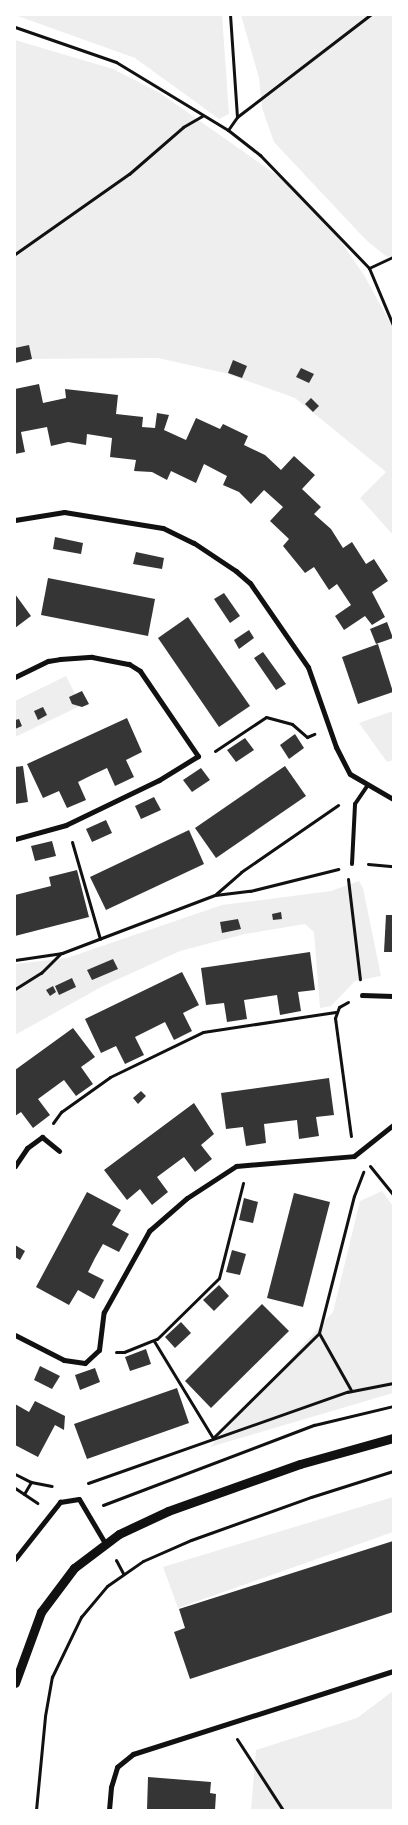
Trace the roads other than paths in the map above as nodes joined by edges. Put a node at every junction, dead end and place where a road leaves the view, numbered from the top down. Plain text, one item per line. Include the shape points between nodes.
1 (15, 520) edge
2 (15, 677) edge
3 (367, 786) junction
4 (393, 799) edge
5 (15, 839) edge
6 (349, 865) road end
7 (362, 995) road end
8 (393, 996) edge
9 (393, 1126) edge
10 (59, 1150) dead end
11 (15, 1166) edge
12 (15, 1335) edge
13 (393, 1438) edge
14 (106, 1543) junction
15 (15, 1559) edge
16 (393, 1671) edge
17 (15, 1683) edge
18 (109, 1810) edge

1 - 3 street via 64,512 163,528 228,565 250,583 308,667 345,766
2 - 5 street via 48,661 60,659 92,658 129,664 140,671 198,756 159,780 66,825
3 - 4 street
3 - 6 lane via 356,804
7 - 8 street
9 - 12 street via 354,1156 236,1166 187,1198 152,1226 104,1312 99,1350 84,1363 64,1360
10 - 11 street via 42,1137 27,1148
13 - 14 street via 331,1453 168,1511
14 - 15 street via 79,1499 60,1502
14 - 17 street via 74,1568 41,1612
16 - 18 street via 126,1758 114,1774

